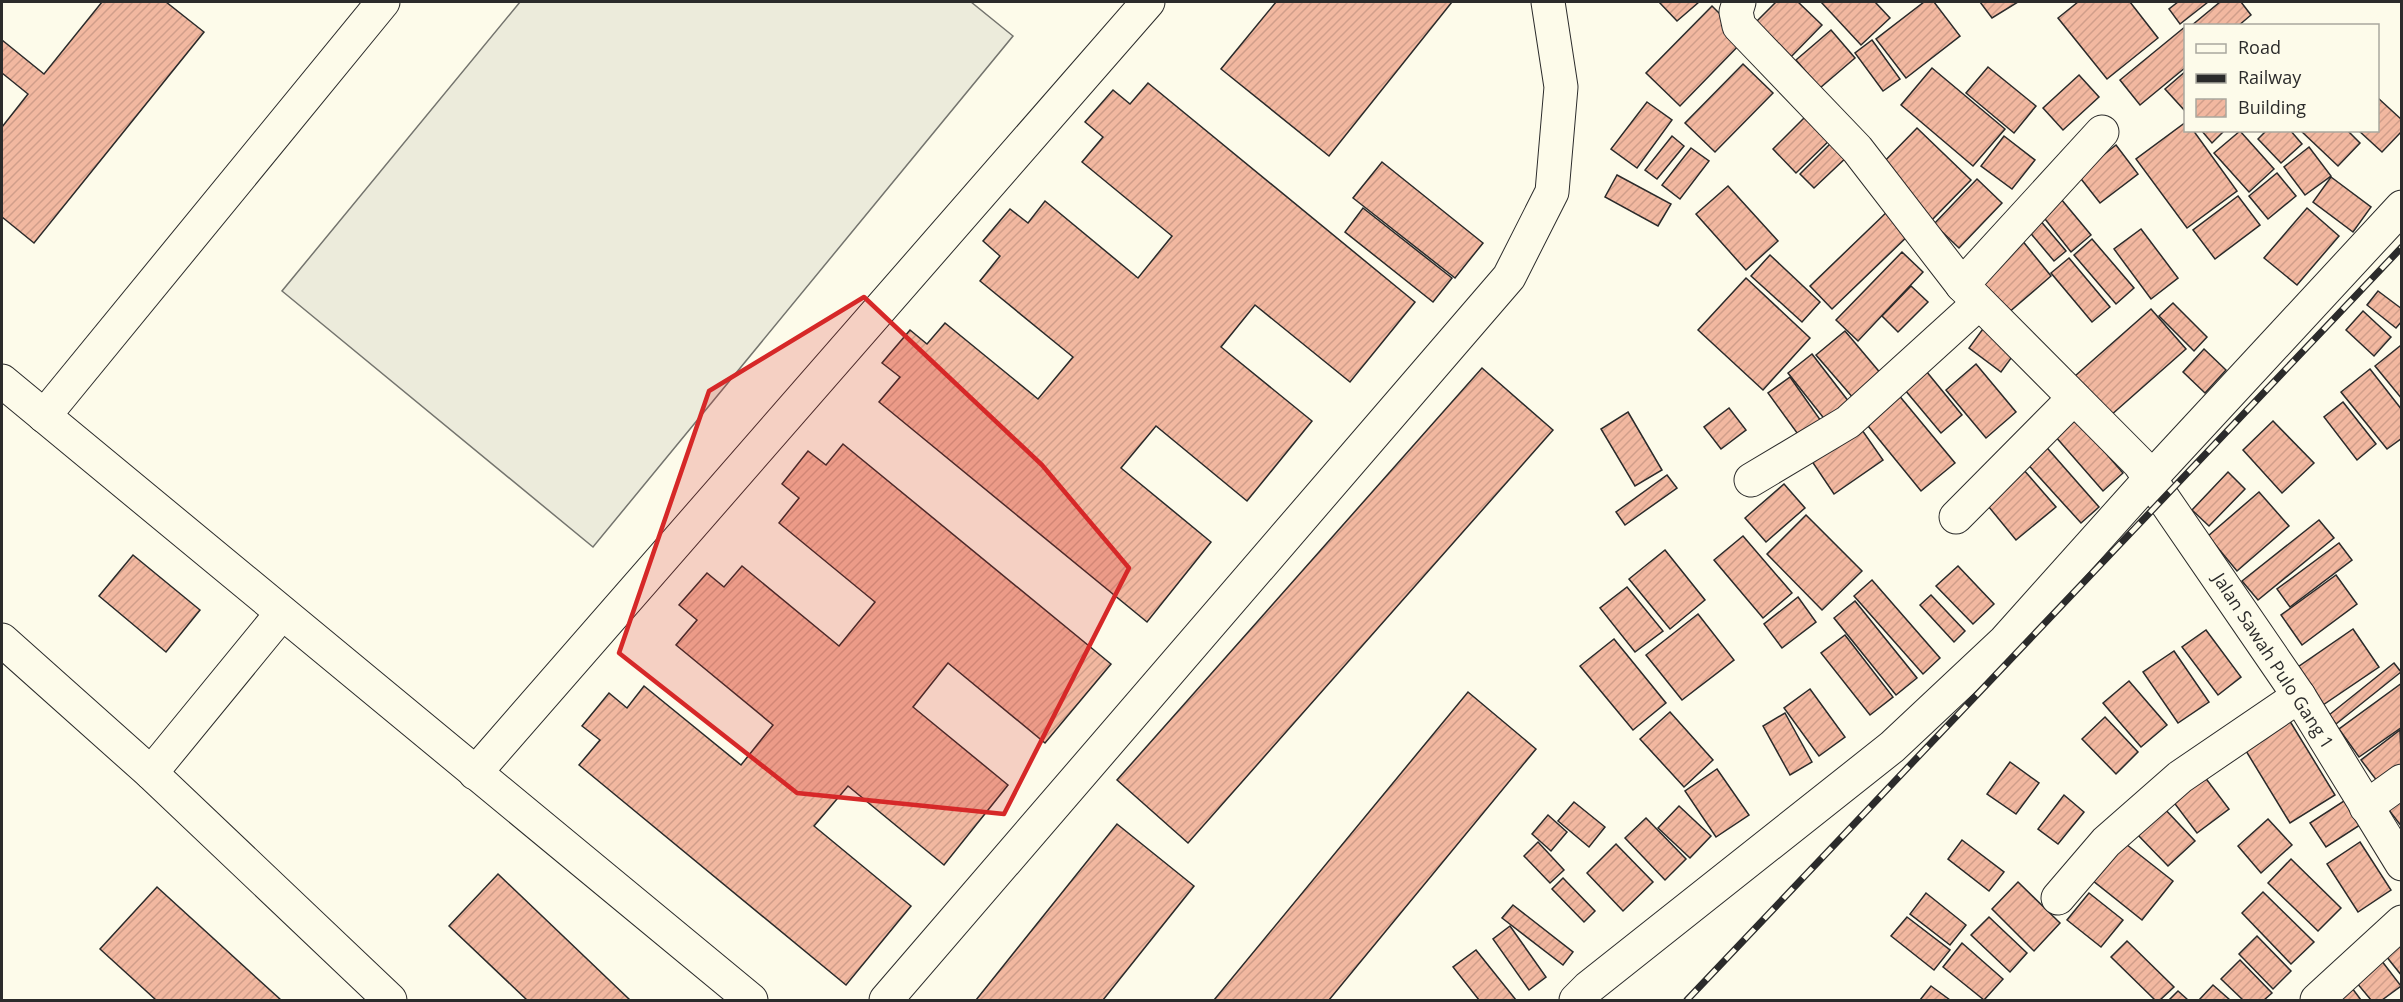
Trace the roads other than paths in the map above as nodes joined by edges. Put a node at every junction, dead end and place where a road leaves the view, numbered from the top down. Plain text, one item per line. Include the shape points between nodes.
1 (383, 2) edge
2 (1148, 2) edge
3 (1548, 2) edge
4 (1739, 2) edge
5 (2102, 132) dead end
6 (2402, 207) edge
7 (1971, 294) junction
8 (2, 381) edge
9 (2074, 398) junction
10 (44, 416) junction
11 (2144, 471) junction
12 (1751, 480) dead end
13 (1956, 517) dead end
14 (282, 613) junction
15 (2, 640) edge
16 (2299, 696) junction
17 (151, 773) junction
18 (475, 773) junction
19 (2402, 781) edge
20 (2366, 807) junction
21 (2402, 864) edge
22 (2058, 898) dead end
23 (2402, 922) edge
24 (390, 1000) edge
25 (751, 1000) edge
26 (886, 1000) edge
27 (1576, 1000) edge
28 (2317, 1000) edge

1 - 10 street
2 - 18 street
3 - 26 street via 1561,87 1552,192 1509,277
4 - 7 street, Jalan Sawah Pulo Gang 1 via 1739,26 1857,149
5 - 7 street
6 - 11 street
7 - 9 street, Jalan Sawah Pulo Gang 1
7 - 12 street via 1848,422
8 - 10 street
9 - 11 street, Jalan Sawah Pulo Gang 1
9 - 13 street
10 - 14 street
11 - 16 street, Jalan Sawah Pulo Gang 1
11 - 27 street via 2005,642 1892,747
14 - 17 street
14 - 18 street
15 - 17 street
16 - 20 street, Jalan Sawah Pulo Gang 1
16 - 22 street via 2180,777 2106,842
17 - 24 street
18 - 25 street
19 - 20 street
20 - 21 street, Jalan Sawah Pulo Gang 1
23 - 28 street

